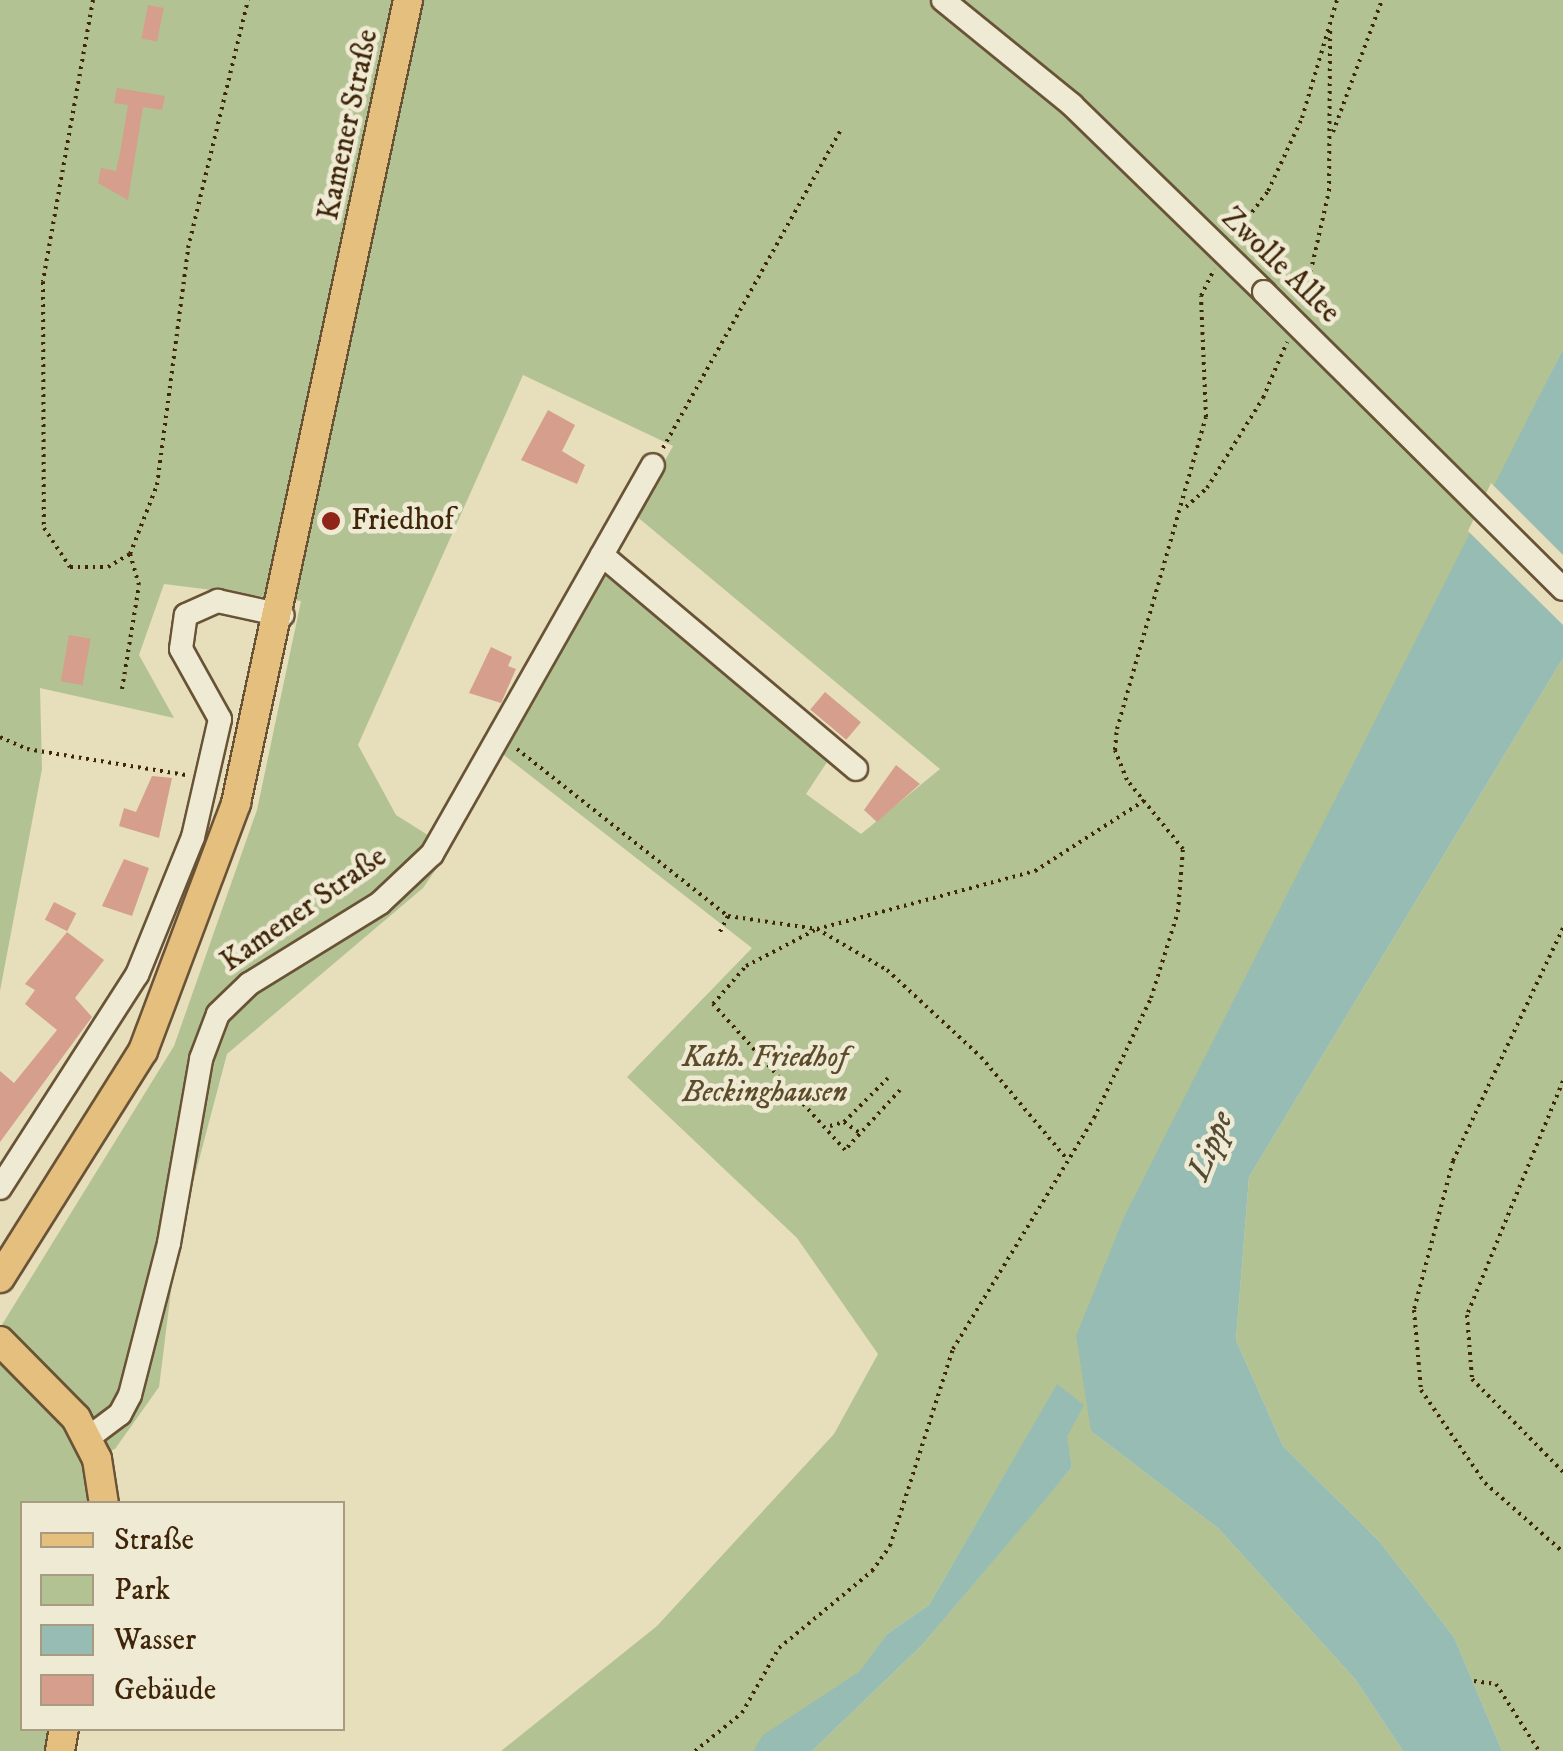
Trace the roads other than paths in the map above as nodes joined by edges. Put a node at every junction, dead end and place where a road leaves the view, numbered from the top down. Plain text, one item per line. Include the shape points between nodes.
1 (408, 0) edge
2 (943, 0) edge
3 (653, 466) road end
4 (602, 555) junction
5 (1563, 589) edge
6 (282, 615) junction
7 (856, 769) dead end
8 (0, 1188) edge
9 (0, 1278) edge
10 (0, 1341) edge
11 (88, 1438) junction
12 (103, 1501) edge

1 - 6 main road, Kamener Straße
2 - 5 street, Zwolle Allee, bridge via 1072,105
3 - 4 street, Kamener Straße
4 - 7 street
4 - 11 street, Kamener Straße via 460,814 408,880 249,984 218,1014 201,1059 169,1243 130,1395 120,1414
6 - 8 street via 218,601 186,615 181,649 220,719 210,778 138,975
6 - 9 main road, Kamener Straße via 236,803 178,968 115,1104
10 - 11 main road via 59,1395
11 - 12 main road

